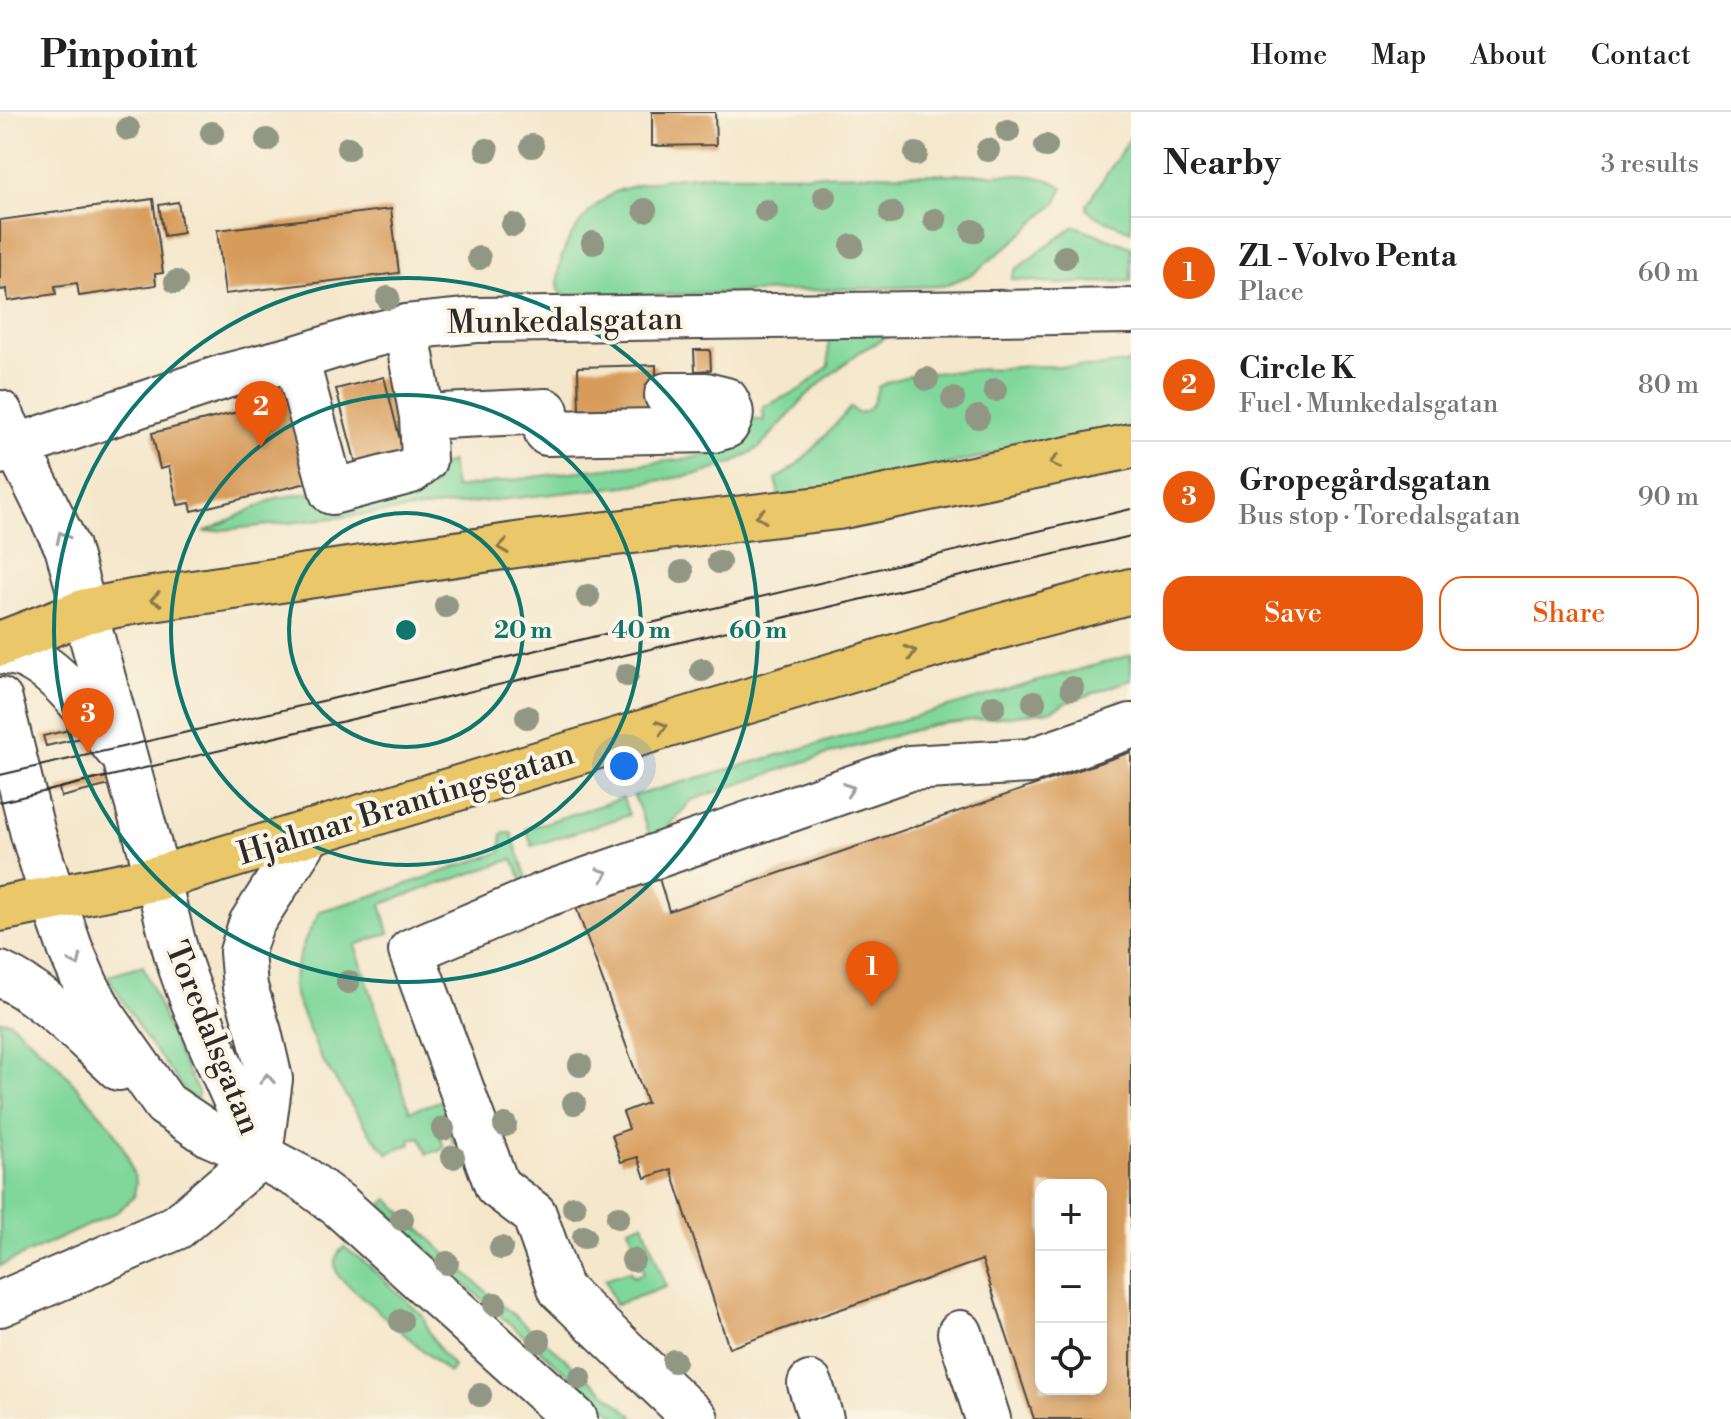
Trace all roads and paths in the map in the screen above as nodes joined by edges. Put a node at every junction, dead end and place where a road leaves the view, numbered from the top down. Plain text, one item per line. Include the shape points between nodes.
1 (1131, 311) edge
2 (406, 327) junction
3 (296, 358) junction
4 (667, 395) dead end
5 (422, 417) junction
6 (6, 437) edge
7 (1131, 446) edge
8 (1131, 591) edge
9 (86, 611) junction
10 (0, 644) edge
11 (0, 651) edge
12 (0, 700) edge
13 (1131, 726) edge
14 (126, 759) junction
15 (310, 832) junction
16 (158, 878) junction
17 (53, 898) junction
18 (0, 909) edge
19 (0, 974) edge
20 (165, 1104) junction
21 (260, 1156) junction
22 (0, 1304) edge
23 (960, 1333) dead end
24 (575, 1419) edge
25 (696, 1419) edge
26 (988, 1419) edge

1 - 2 street, Munkedalsgatan via 476,320
2 - 3 street, Munkedalsgatan
2 - 5 street
3 - 5 street via 332,492 411,471 424,460
3 - 6 street, Munkedalsgatan
4 - 5 street via 726,400 732,418 713,430 547,433 563,404
9 -> 6 street, Toredalsgatan via 67,547
7 -> 9 main road via 838,507 530,543
15 -> 8 main road, Hjalmar Brantingsgatan
9 - 10 main road
9 - 14 street, Toredalsgatan
11 - 14 street, Toredalsgatan via 45,668
12 - 17 street, Toredalsgatan
25 -> 13 street via 561,1290 534,1214 497,1186 411,951 530,901 909,768 1030,761
14 - 16 street, Toredalsgatan
15 - 16 main road, Hjalmar Brantingsgatan
21 -> 15 street via 270,1079 245,987 242,952 251,924
16 - 17 main road, Hjalmar Brantingsgatan
16 - 21 street, Toredalsgatan via 180,965
17 - 18 main road, Hjalmar Brantingsgatan
17 -> 20 street, Toredalsgatan via 86,985
19 - 20 street via 40,999
20 - 21 street, Toredalsgatan via 211,1135
21 - 22 street via 177,1227
21 - 24 street via 340,1206
23 - 26 street

